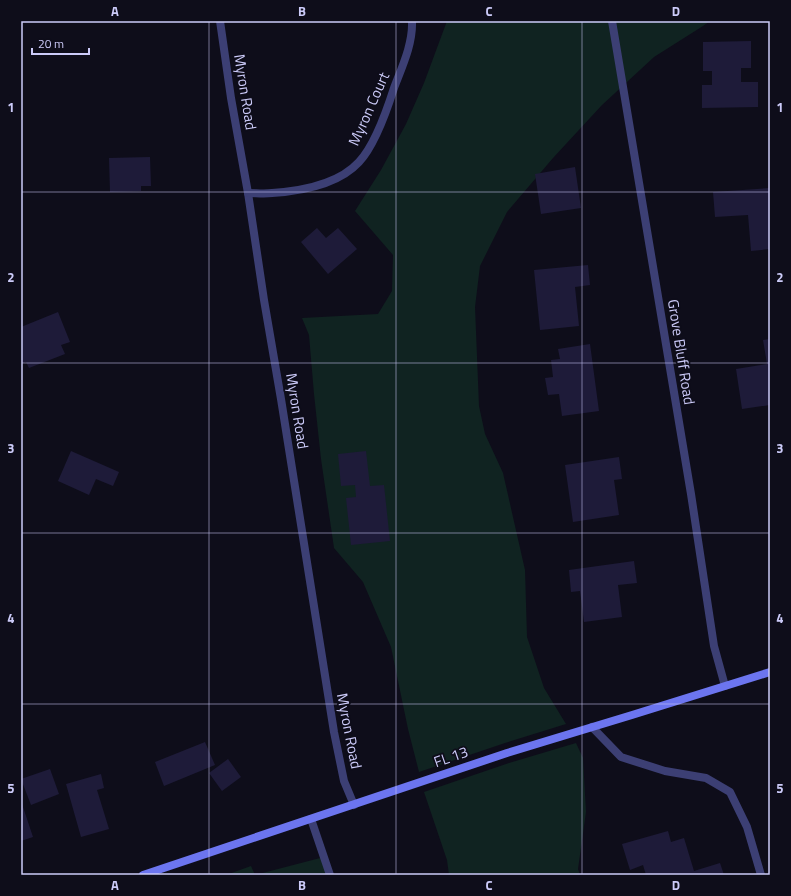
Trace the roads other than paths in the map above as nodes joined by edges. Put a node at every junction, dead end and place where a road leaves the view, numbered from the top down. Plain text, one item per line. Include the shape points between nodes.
1 (220, 21) edge
2 (412, 21) edge
3 (612, 21) edge
4 (248, 193) junction
5 (770, 672) edge
6 (725, 686) junction
7 (592, 727) junction
8 (354, 805) junction
9 (311, 819) junction
10 (143, 875) edge
11 (330, 875) edge
12 (761, 875) edge

1 - 4 street, Myron Road
2 - 4 street, Myron Court via 408,49 388,107 371,146 359,162 343,175 302,190
3 - 6 street, Grove Bluff Road via 714,646
4 - 8 street, Myron Road via 334,732 344,780
5 - 6 main road, FL 13
6 - 7 main road, FL 13
7 - 8 main road, FL 13
7 - 12 street via 621,757 665,771 706,778 730,792 747,827
8 - 9 main road, FL 13
9 - 10 main road, FL 13
9 - 11 street

